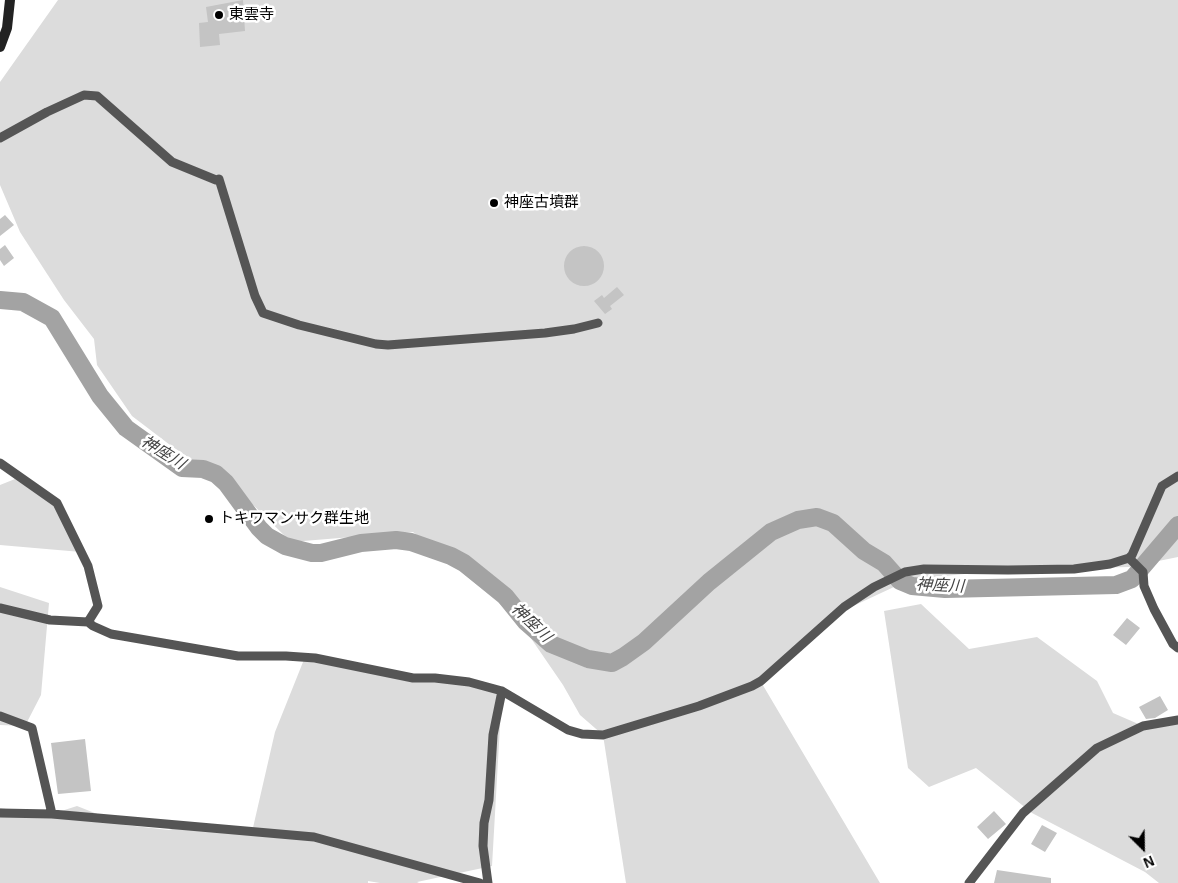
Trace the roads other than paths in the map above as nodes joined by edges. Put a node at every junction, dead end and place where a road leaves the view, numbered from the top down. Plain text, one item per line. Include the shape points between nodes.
1 (10, 0) edge
2 (0, 47) edge
3 (0, 138) edge
4 (598, 323) dead end
5 (0, 463) edge
6 (1178, 476) edge
7 (1129, 558) junction
8 (0, 608) edge
9 (88, 622) junction
10 (1178, 648) edge
11 (502, 691) junction
12 (0, 716) edge
13 (1178, 720) edge
14 (0, 813) edge
15 (52, 814) junction
16 (480, 883) edge
17 (488, 883) edge
18 (968, 883) edge

1 - 2 main road via 7,28
3 - 4 street via 84,94 97,96 172,162 219,179 263,313 290,322 388,345 545,333
5 - 9 street via 57,503 88,566 98,606
6 - 7 street via 1162,486
7 - 10 street via 1143,572 1144,586 1154,609
7 - 11 street via 1074,569 905,572 874,586 844,606 752,686 699,706 602,735 568,730
8 - 9 street via 50,620
9 - 11 street via 111,634 238,656 315,658 413,678 469,682
11 - 17 street via 493,735 489,800 484,823 483,846
12 - 15 street via 32,728
13 - 18 street via 1143,726 1098,748 1023,813
14 - 15 street
15 - 16 street via 314,837

